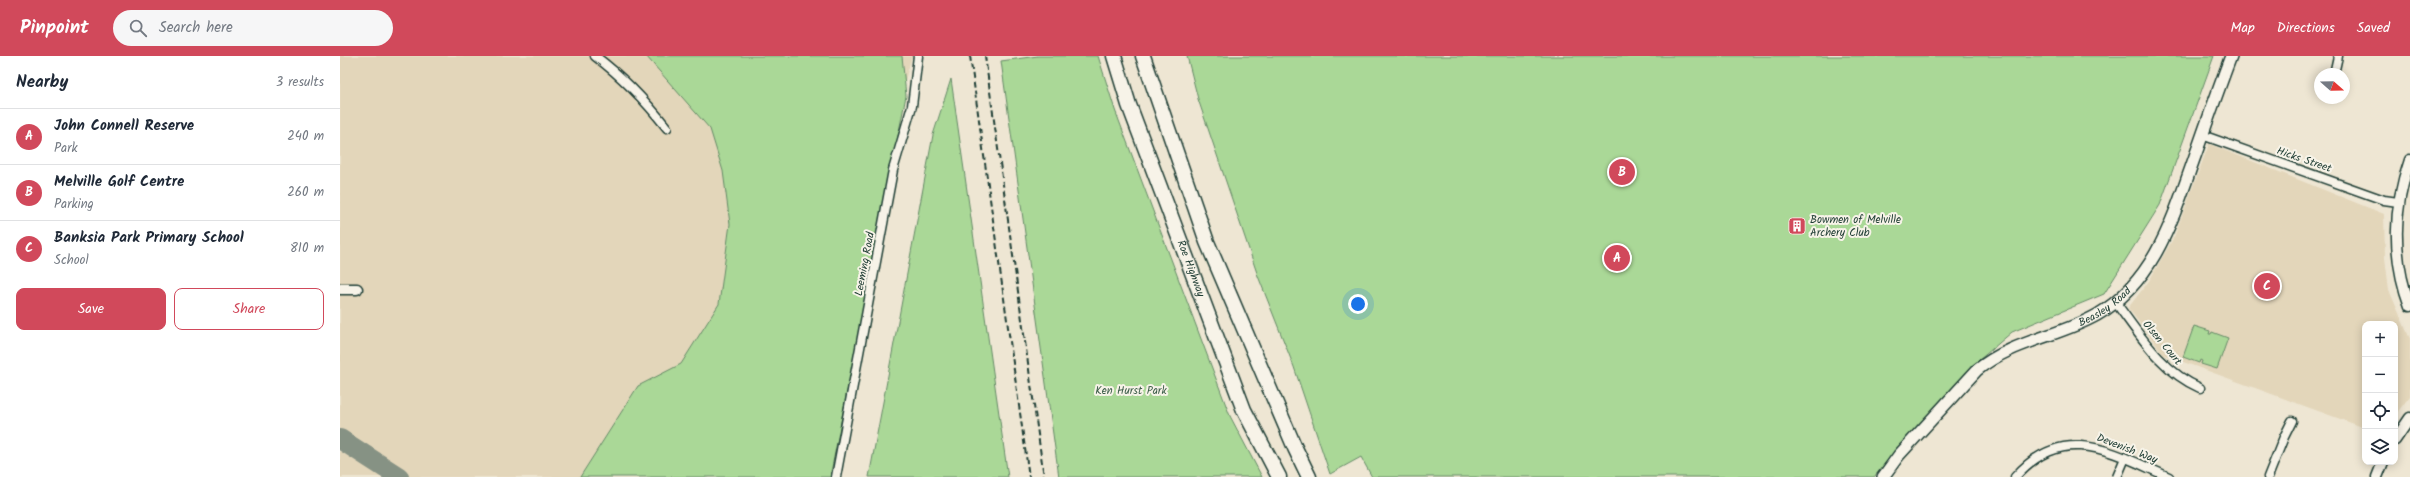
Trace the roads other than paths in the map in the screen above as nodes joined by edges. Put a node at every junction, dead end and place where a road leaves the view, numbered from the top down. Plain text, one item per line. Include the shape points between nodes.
1 (595, 56) edge
2 (918, 56) edge
3 (1114, 56) edge
4 (1143, 56) edge
5 (2231, 56) edge
6 (2236, 56) edge
7 (2338, 56) edge
8 (2335, 68) edge
9 (667, 128) dead end
10 (2205, 136) junction
11 (2410, 160) edge
12 (2398, 202) junction
13 (340, 289) edge
14 (357, 289) dead end
15 (2117, 305) junction
16 (2410, 306) edge
17 (2200, 388) dead end
18 (2410, 418) edge
19 (2292, 421) dead end
20 (2398, 436) edge
21 (2125, 458) junction
22 (2382, 465) edge
23 (836, 477) edge
24 (1279, 477) edge
25 (1309, 477) edge
26 (1883, 477) edge
27 (1890, 477) edge
28 (2015, 477) edge
29 (2117, 477) edge
30 (2168, 477) edge
31 (2268, 477) edge
32 (2377, 477) edge

1 - 9 street via 623,77
2 - 23 street, Leeming Road via 912,106 893,170
3 - 24 highway, Roe Highway via 1129,105 1244,410
4 - 25 highway via 1207,242
5 - 10 main road, Beasley Road
6 - 10 main road, Beasley Road
7 - 8 street
10 - 12 street, Hicks Street via 2384,200
10 - 15 main road, Beasley Road via 2178,221 2164,253 2145,282
11 - 12 street
12 - 16 street via 2398,258
13 - 14 street
15 - 17 street, Olsen Court via 2161,362 2176,377
15 - 26 main road, Beasley Road via 2071,327 2007,350 1990,360 1977,370 1899,455
15 - 27 main road, Beasley Road via 2099,320 2072,334 1997,362 1980,375
18 - 20 street
19 - 31 street
21 - 28 street, Devenish Way via 2096,447 2057,447 2032,460
21 - 29 street
21 - 30 street, Devenish Way
22 - 32 street

